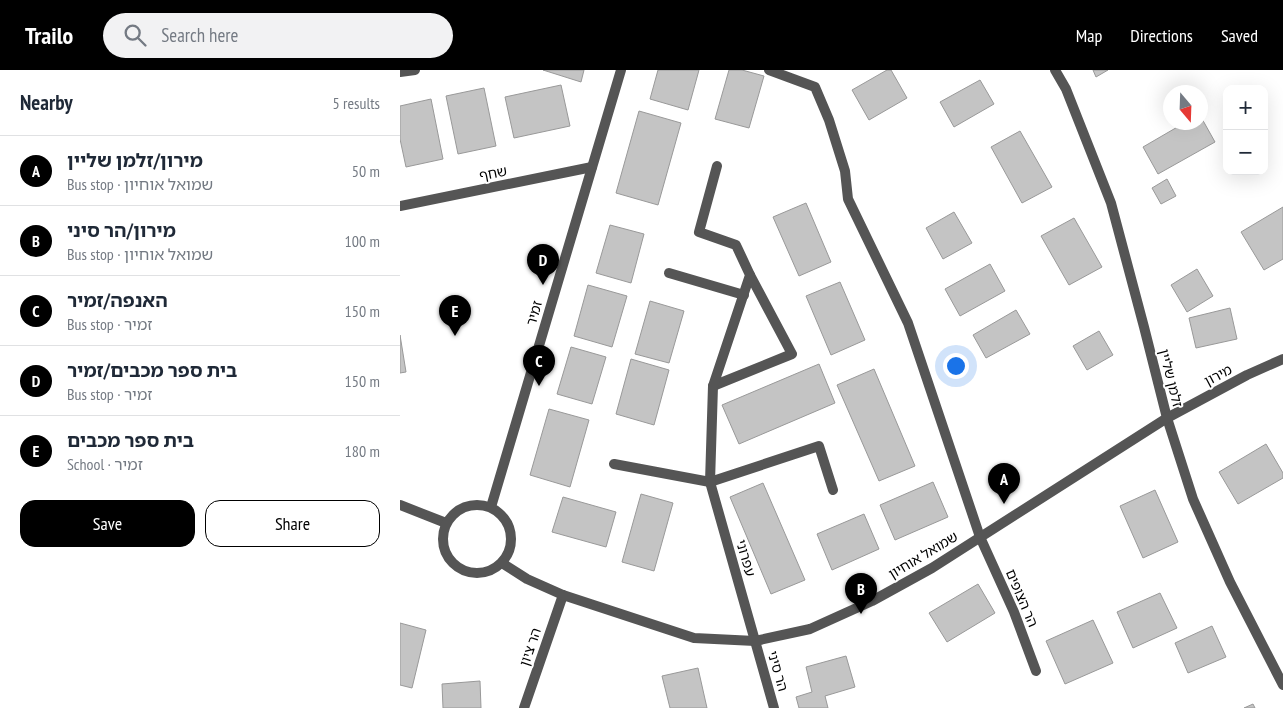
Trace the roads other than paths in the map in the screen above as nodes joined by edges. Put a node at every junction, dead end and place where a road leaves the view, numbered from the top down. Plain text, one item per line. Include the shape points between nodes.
1 (415, 70) edge
2 (621, 70) edge
3 (769, 70) edge
4 (1055, 70) edge
5 (400, 72) edge
6 (717, 166) dead end
7 (592, 168) junction
8 (400, 206) edge
9 (669, 274) dead end
10 (750, 275) junction
11 (744, 295) junction
12 (1283, 359) edge
13 (713, 386) junction
14 (1167, 418) junction
15 (614, 464) dead end
16 (710, 482) junction
17 (833, 490) dead end
18 (400, 505) edge
19 (491, 507) junction
20 (446, 523) junction
21 (980, 537) junction
22 (502, 563) junction
23 (563, 596) junction
24 (755, 641) junction
25 (1036, 671) dead end
26 (1283, 685) edge
27 (524, 708) edge
28 (774, 708) edge

1 - 5 street
2 - 7 street, זמיר
3 - 21 street, הר הצופים via 815,88 845,171 848,199 908,323
4 - 14 street, זלמן שליין via 1066,89 1111,203
6 - 10 street via 698,232 736,245
7 - 8 street, שחף
7 - 19 street, זמיר
9 - 11 street
10 - 11 street, עפרוני
10 - 13 street via 792,354
11 - 13 street, עפרוני
12 - 14 street, מירון
13 - 16 street, עפרוני
14 - 21 street, שמואל אוחיון
14 - 26 street, זלמן שליין via 1193,499 1230,582
15 - 16 street
16 - 17 street via 819,446
16 - 24 street, עפרוני
18 - 20 street
19 - 20 street via 465,506 454,512
19 - 22 street via 504,518 511,532 510,548
20 - 22 street via 443,547 448,559 457,567 480,573
21 - 24 street, שמואל אוחיון via 872,601 810,629
21 - 25 street, הר הצופים
22 - 23 street, שמואל אוחיון
23 - 24 street, שמואל אוחיון via 694,638
23 - 27 street, הר ציון
24 - 28 street, הר סיני

